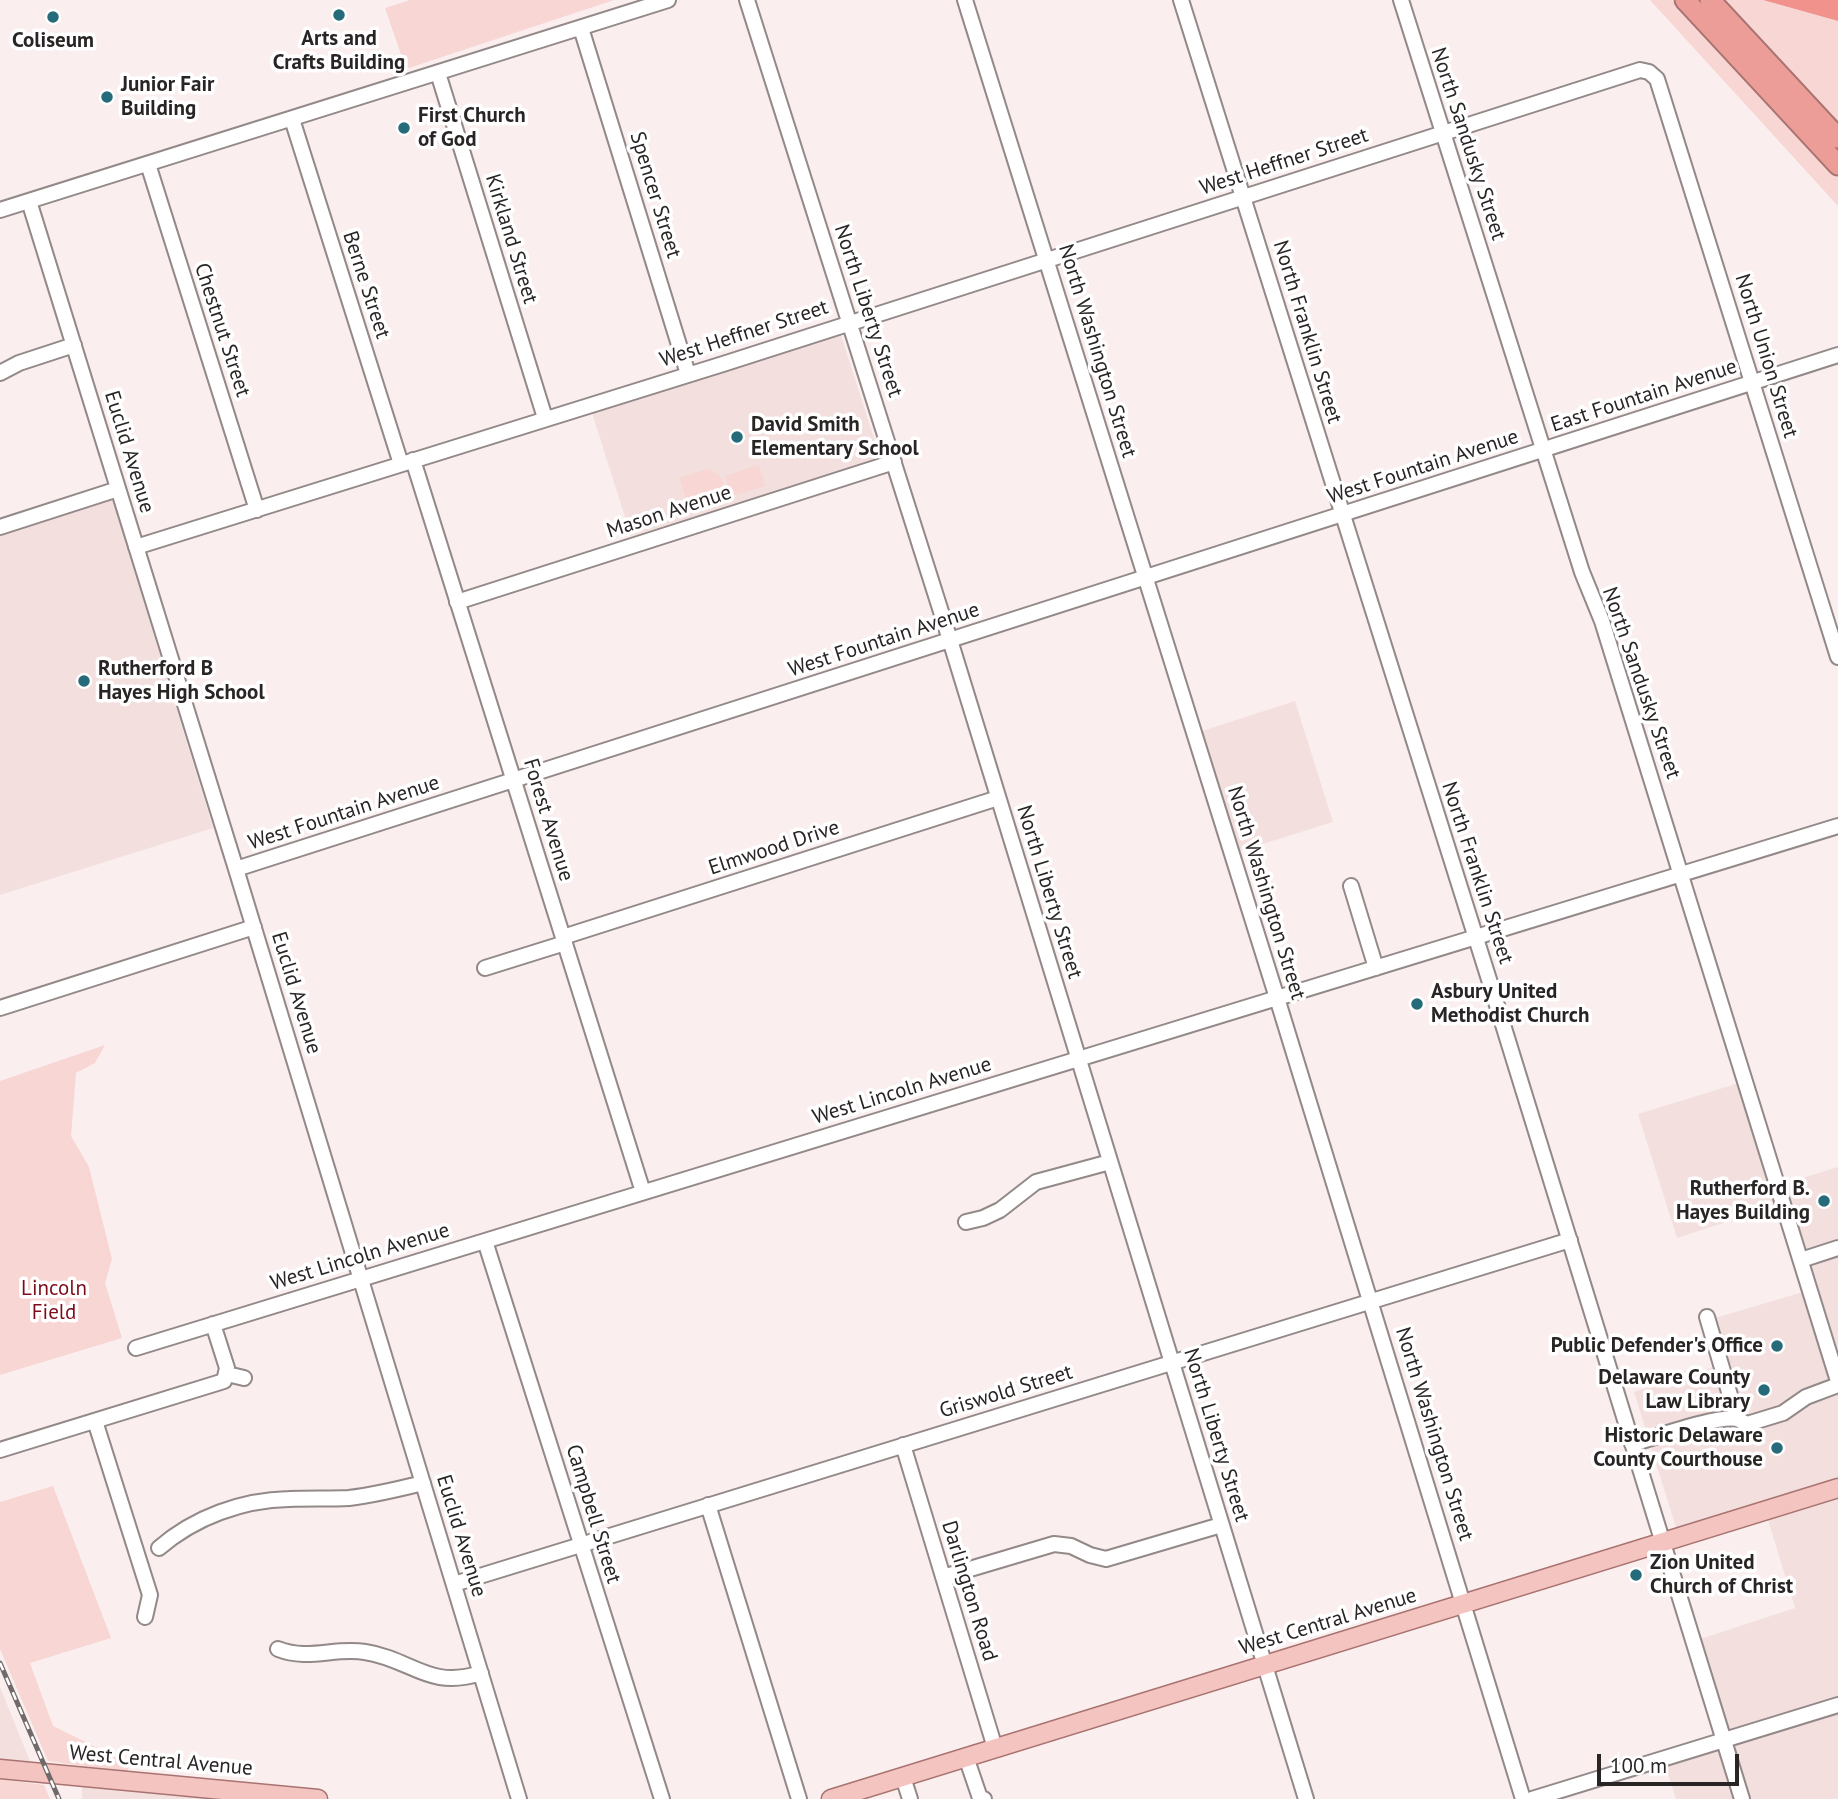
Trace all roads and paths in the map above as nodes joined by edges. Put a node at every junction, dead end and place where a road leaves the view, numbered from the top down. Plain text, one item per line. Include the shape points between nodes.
1 (668, 0) edge
2 (747, 0) edge
3 (965, 0) edge
4 (1181, 0) edge
5 (1401, 0) edge
6 (1685, 0) edge
7 (1710, 0) edge
8 (581, 28) junction
9 (438, 72) junction
10 (1649, 72) joint
11 (292, 119) junction
12 (1443, 133) junction
13 (1838, 138) edge
14 (148, 164) junction
15 (1838, 165) edge
16 (1243, 197) junction
17 (29, 201) junction
18 (0, 211) edge
19 (1046, 260) junction
20 (850, 323) junction
21 (74, 345) junction
22 (1838, 355) edge
23 (0, 373) edge
24 (688, 374) junction
25 (1752, 383) junction
26 (545, 418) junction
27 (1544, 450) junction
28 (407, 462) junction
29 (894, 462) junction
30 (118, 489) junction
31 (257, 510) junction
32 (1343, 514) junction
33 (0, 527) edge
34 (136, 547) junction
35 (1146, 578) junction
36 (457, 602) junction
37 (950, 640) junction
38 (1838, 657) edge
39 (514, 780) junction
40 (999, 798) junction
41 (1838, 826) edge
42 (236, 869) junction
43 (1681, 875) junction
44 (1351, 886) dead end
45 (254, 927) junction
46 (1476, 938) junction
47 (564, 940) junction
48 (485, 968) dead end
49 (1376, 968) junction
50 (1278, 998) junction
51 (0, 1008) edge
52 (1079, 1059) junction
53 (1110, 1162) junction
54 (643, 1192) junction
55 (966, 1222) dead end
56 (1570, 1240) junction
57 (485, 1241) junction
58 (1838, 1248) edge
59 (1801, 1260) junction
60 (361, 1279) junction
61 (1371, 1301) junction
62 (1707, 1317) dead end
63 (213, 1324) junction
64 (136, 1348) dead end
65 (1172, 1363) junction
66 (227, 1374) junction
67 (244, 1378) dead end
68 (1838, 1383) edge
69 (1737, 1419) junction
70 (95, 1421) junction
71 (1632, 1444) junction
72 (903, 1445) junction
73 (0, 1450) edge
74 (423, 1483) junction
75 (1838, 1488) edge
76 (708, 1505) junction
77 (1222, 1525) junction
78 (1663, 1542) junction
79 (580, 1546) junction
80 (159, 1548) dead end
81 (943, 1577) junction
82 (454, 1584) junction
83 (1464, 1603) junction
84 (145, 1618) dead end
85 (278, 1649) dead end
86 (1264, 1665) junction
87 (481, 1672) junction
88 (1838, 1705) edge
89 (1724, 1740) junction
90 (995, 1748) junction
91 (966, 1757) junction
92 (0, 1769) edge
93 (903, 1777) junction
94 (318, 1799) edge
95 (519, 1799) edge
96 (662, 1799) edge
97 (799, 1799) edge
98 (831, 1799) edge
99 (910, 1799) edge
100 (984, 1799) edge
101 (1306, 1799) edge
102 (1523, 1799) edge
103 (1532, 1799) edge
104 (1742, 1799) edge

1 - 8 street
2 - 20 street, North Liberty Street
3 - 19 street, North Washington Street
4 - 16 street, North Franklin Street
5 - 12 street, North Sandusky Street
6 - 15 highway
7 - 13 highway
8 - 9 street
8 - 24 street, Spencer Street
9 - 11 street
9 - 26 street, Kirkland Street
10 - 12 street, West Heffner Street via 1640,70
10 - 25 street, North Union Street via 1657,79
11 - 14 street
11 - 28 street, Berne Street
12 - 16 street, West Heffner Street
12 - 27 street, North Sandusky Street
14 - 17 street
14 - 31 street, Chestnut Street
16 - 19 street, West Heffner Street
16 - 32 street, North Franklin Street
17 - 18 street
17 - 21 street, Euclid Avenue
19 - 20 street, West Heffner Street
19 - 35 street, North Washington Street
20 - 24 street, West Heffner Street
20 - 29 street, North Liberty Street
21 - 23 street
21 - 30 street, Euclid Avenue
22 - 25 street, East Fountain Avenue
24 - 26 street, West Heffner Street
25 - 27 street, East Fountain Avenue
25 - 38 street, North Union Street
26 - 28 street, West Heffner Street
27 - 32 street, West Fountain Avenue
27 - 43 street, North Sandusky Street
28 - 31 street, West Heffner Street
28 - 36 street, Forest Avenue
29 - 36 street, Mason Avenue
29 - 37 street, North Liberty Street
30 - 33 street
30 - 34 street, Euclid Avenue
31 - 34 street, West Heffner Street
32 - 35 street, West Fountain Avenue
32 - 46 street, North Franklin Street
34 - 42 street, Euclid Avenue
35 - 37 street, West Fountain Avenue
35 - 50 street, North Washington Street
36 - 39 street, Forest Avenue
37 - 39 street, West Fountain Avenue
37 - 40 street, North Liberty Street
39 - 42 street, West Fountain Avenue
39 - 47 street, Forest Avenue
40 - 47 street, Elmwood Drive
40 - 52 street, North Liberty Street
41 - 43 street, West Lincoln Avenue
42 - 45 street, Euclid Avenue
43 - 46 street, West Lincoln Avenue
43 - 59 street, North Sandusky Street
44 - 49 street
45 - 51 street
45 - 60 street, Euclid Avenue
46 - 49 street, West Lincoln Avenue
46 - 56 street, North Franklin Street
47 - 48 street, Elmwood Drive
47 - 54 street, Forest Avenue
49 - 50 street, West Lincoln Avenue
50 - 52 street, West Lincoln Avenue
50 - 61 street, North Washington Street
52 - 53 street, North Liberty Street
52 - 54 street, West Lincoln Avenue
53 - 55 street via 1036,1182 1000,1210
53 - 65 street, North Liberty Street
54 - 57 street, West Lincoln Avenue
56 - 61 street, Griswold Street
56 - 71 street, North Franklin Street
57 - 60 street, West Lincoln Avenue
57 - 79 street, Campbell Street
58 - 59 street
59 - 68 street, North Sandusky Street
60 - 63 street, West Lincoln Avenue
60 - 74 street, Euclid Avenue
61 - 65 street, Griswold Street
61 - 83 street, North Washington Street
62 - 69 street
63 - 64 street, West Lincoln Avenue
63 - 66 street
65 - 72 street, Griswold Street
65 - 77 street, North Liberty Street
66 - 67 street
66 - 70 street via 221,1383
68 - 69 street via 1783,1413 1747,1424
69 - 71 street
70 - 73 street
70 - 84 street via 150,1595
71 - 78 street, North Franklin Street
72 - 76 street, Griswold Street
72 - 81 street, Darlington Road
74 - 80 street via 352,1497 250,1503 202,1520
74 - 82 street, Euclid Avenue
75 - 78 main road, West Central Avenue
76 - 79 street, Griswold Street
76 - 97 street
77 - 81 street via 1116,1557 1098,1558 1054,1544
77 - 86 street, North Liberty Street
78 - 83 main road, West Central Avenue
78 - 89 street, North Franklin Street
79 - 82 street, Griswold Street
79 - 96 street, Campbell Street
81 - 90 street, Darlington Road
82 - 87 street, Euclid Avenue
83 - 86 main road, West Central Avenue
83 - 102 street, North Washington Street
85 - 87 street via 307,1656 365,1652 437,1678
86 - 90 main road, West Central Avenue
86 - 101 street, North Liberty Street
87 - 95 street, Euclid Avenue
88 - 89 street
89 - 103 street
89 - 104 street, North Franklin Street
90 - 91 main road, West Central Avenue
91 - 93 main road, West Central Avenue
91 - 100 street
92 - 94 main road, West Central Avenue
93 - 98 main road, West Central Avenue
93 - 99 street

